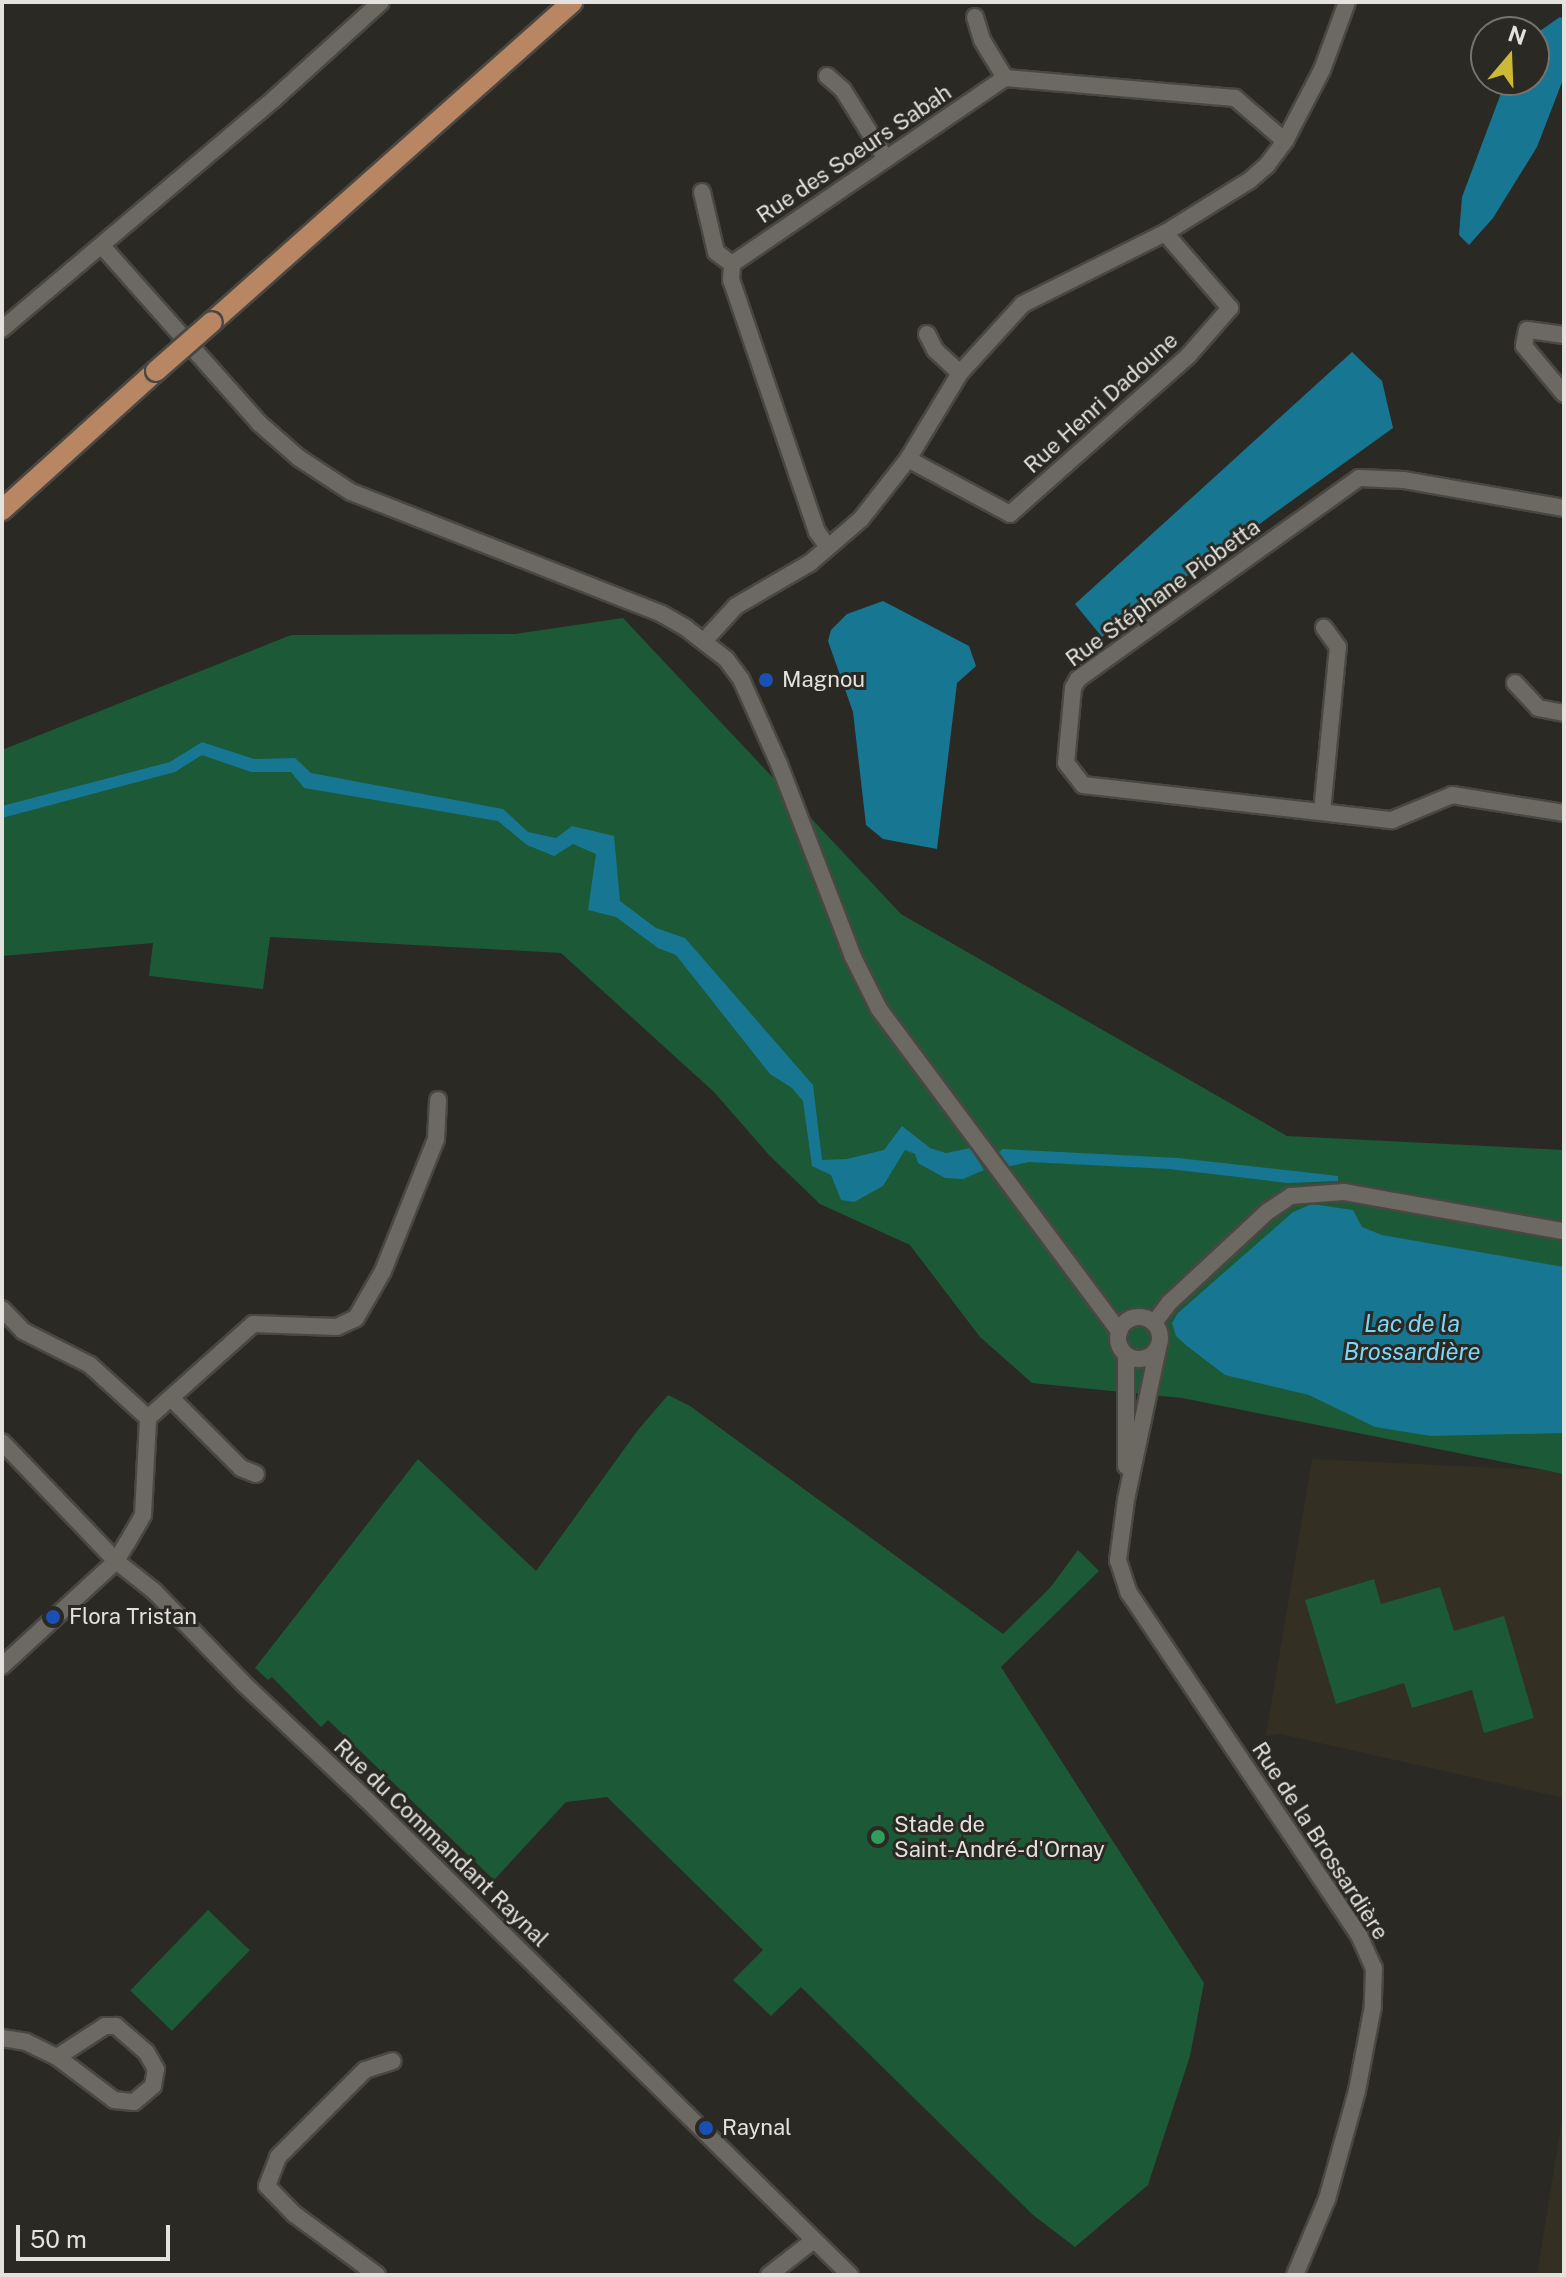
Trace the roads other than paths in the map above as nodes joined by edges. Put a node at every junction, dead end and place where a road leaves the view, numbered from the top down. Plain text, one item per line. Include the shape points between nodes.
1 (381, 2) edge
2 (572, 2) edge
3 (1347, 2) edge
4 (975, 17) dead end
5 (827, 76) dead end
6 (1005, 78) junction
7 (1285, 141) junction
8 (886, 159) junction
9 (702, 192) dead end
10 (1165, 233) junction
11 (102, 246) junction
12 (732, 264) junction
13 (2, 329) edge
14 (927, 334) dead end
15 (1564, 335) edge
16 (960, 373) junction
17 (1563, 388) edge
18 (908, 459) junction
19 (1564, 508) edge
20 (2, 510) edge
21 (828, 547) junction
22 (1324, 628) dead end
23 (704, 641) junction
24 (1515, 683) dead end
25 (1564, 713) edge
26 (1322, 812) junction
27 (1564, 813) edge
28 (438, 1100) dead end
29 (1564, 1231) edge
30 (2, 1309) edge
31 (1154, 1323) junction
32 (1119, 1331) junction
33 (1158, 1348) junction
34 (1126, 1355) junction
35 (172, 1399) junction
36 (148, 1418) junction
37 (2, 1442) edge
38 (256, 1474) dead end
39 (1126, 1500) junction
40 (116, 1561) junction
41 (2, 1666) edge
42 (2, 2038) edge
43 (57, 2057) junction
44 (393, 2061) dead end
45 (814, 2240) junction
46 (377, 2275) edge
47 (769, 2275) edge
48 (850, 2275) edge
49 (1295, 2275) edge

1 - 11 street
2 - 20 main road, bridge
3 - 7 street via 1322,70
4 - 6 street
5 - 8 street via 843,90
6 - 7 street via 1235,98
6 - 8 street, Rue des Soeurs Sabah
7 - 10 street via 1250,180
8 - 12 street, Rue des Soeurs Sabah
9 - 12 street via 716,252
10 - 16 street via 1023,304
10 - 18 street, Rue Henri Dadoune via 1230,308 1188,356 1010,514
11 - 13 street
11 - 23 street via 259,423 299,458 351,492 641,605
12 - 21 street via 736,295 817,532
14 - 16 street via 935,350
15 - 17 street via 1527,330 1524,346
16 - 18 street
18 - 21 street via 861,519
19 - 26 street, Rue Stéphane Piobetta via 1404,480 1359,478 1078,679 1073,688 1066,763 1083,785
21 - 23 street via 736,606
22 - 26 street via 1338,647
23 - 32 street via 741,679 879,1009
24 - 25 street via 1538,708
26 - 27 street, Rue Stéphane Piobetta via 1392,820 1452,795
28 - 35 street via 436,1139 383,1271 356,1318 337,1327 253,1324
29 - 31 street via 1344,1192 1291,1196 1256,1222
30 - 36 street via 23,1331 90,1365
31 - 32 street via 1135,1318
31 - 33 street via 1160,1335
32 - 34 street
33 - 34 street via 1144,1359
33 - 39 street
34 - 39 street
35 - 36 street
35 - 38 street via 241,1468
36 - 40 street via 143,1515
37 - 40 street, Rue du Commandant Raynal
39 - 49 street, Rue de la Brossardière via 1118,1560 1129,1593 1359,1935 1374,1968 1373,2006 1357,2091 1327,2199
40 - 41 street
40 - 45 street, Rue du Commandant Raynal via 154,1591
42 - 43 street via 26,2042
43 - 43 street via 114,2100 134,2102 153,2086 156,2069 146,2052 116,2026 105,2026
44 - 46 street via 365,2070 299,2135 278,2157 267,2186 294,2214
45 - 47 street
45 - 48 street, Rue du Commandant Raynal

